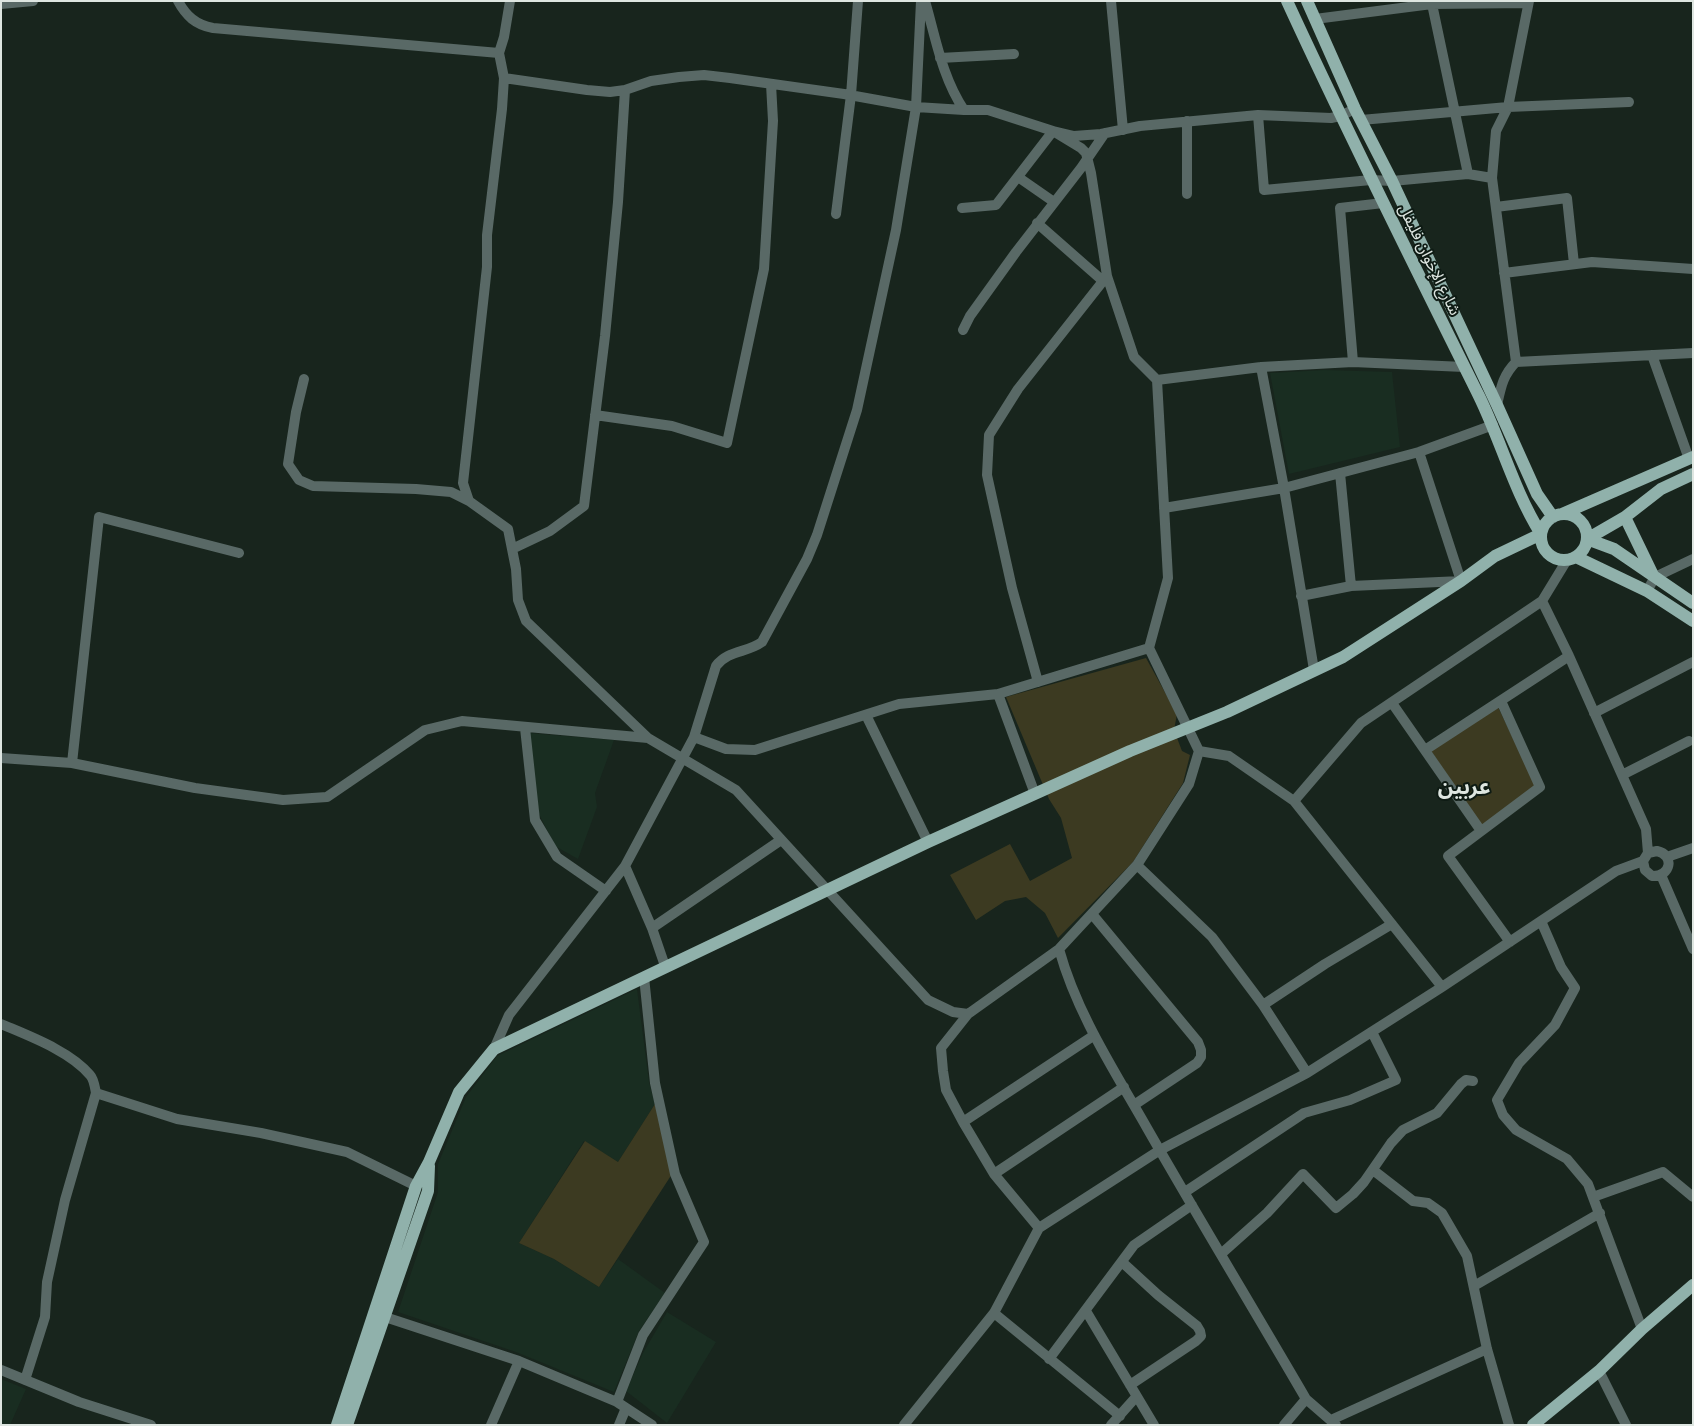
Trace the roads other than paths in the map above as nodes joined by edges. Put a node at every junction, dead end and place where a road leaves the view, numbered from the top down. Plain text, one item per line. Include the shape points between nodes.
1 (33, 1) edge
2 (178, 1) edge
3 (510, 1) edge
4 (858, 1) edge
5 (921, 1) edge
6 (925, 1) edge
7 (1111, 1) edge
8 (1287, 1) edge
9 (1307, 1) edge
10 (1528, 2) edge
11 (1, 4) edge
12 (1432, 4) junction
13 (1315, 19) junction
14 (499, 53) junction
15 (1014, 54) dead end
16 (940, 58) junction
17 (504, 78) junction
18 (771, 84) junction
19 (625, 90) junction
20 (851, 95) junction
21 (1630, 102) dead end
22 (916, 106) junction
23 (1508, 107) junction
24 (964, 110) junction
25 (1454, 111) junction
26 (1258, 115) junction
27 (1358, 115) junction
28 (1340, 116) junction
29 (1187, 121) junction
30 (1123, 130) junction
31 (1053, 131) junction
32 (1105, 133) junction
33 (1086, 158) junction
34 (1468, 174) junction
35 (1018, 177) junction
36 (1492, 178) junction
37 (1372, 180) junction
38 (1392, 181) junction
39 (1187, 194) dead end
40 (1054, 202) junction
41 (1383, 204) junction
42 (1496, 207) junction
43 (962, 208) dead end
44 (836, 214) dead end
45 (1037, 223) junction
46 (1574, 264) junction
47 (1693, 269) edge
48 (1504, 273) junction
49 (1105, 278) junction
50 (963, 330) dead end
51 (1693, 352) edge
52 (1652, 355) junction
53 (1353, 362) junction
54 (1516, 362) junction
55 (1261, 367) junction
56 (1464, 367) junction
57 (304, 379) dead end
58 (1157, 380) junction
59 (1497, 404) junction
60 (595, 415) junction
61 (1493, 426) junction
62 (1419, 452) junction
63 (1691, 458) edge
64 (1340, 473) junction
65 (1693, 474) edge
66 (1284, 488) junction
67 (469, 501) junction
68 (1164, 508) junction
69 (1558, 516) junction
70 (1625, 517) junction
71 (1541, 534) junction
72 (1587, 539) junction
73 (512, 549) junction
74 (239, 553) dead end
75 (1693, 558) edge
76 (1572, 559) junction
77 (1654, 577) junction
78 (1461, 581) junction
79 (1351, 586) junction
80 (1647, 591) junction
81 (1301, 596) junction
82 (1542, 602) junction
83 (1693, 603) edge
84 (1693, 621) edge
85 (1149, 648) junction
86 (1569, 656) junction
87 (1693, 662) edge
88 (1314, 670) junction
89 (1038, 682) junction
90 (998, 694) junction
91 (1501, 702) junction
92 (1392, 703) junction
93 (1594, 713) junction
94 (866, 715) junction
95 (526, 728) junction
96 (1188, 728) junction
97 (648, 738) junction
98 (694, 738) junction
99 (1689, 741) dead end
100 (1199, 750) junction
101 (1425, 750) junction
102 (1, 758) edge
103 (683, 758) junction
104 (72, 763) junction
105 (1622, 775) junction
106 (1035, 794) junction
107 (1294, 801) junction
108 (1481, 831) junction
109 (781, 840) junction
110 (928, 842) junction
111 (1693, 848) edge
112 (1646, 857) junction
113 (1667, 857) junction
114 (1137, 865) junction
115 (625, 866) junction
116 (1661, 875) junction
117 (826, 890) junction
118 (606, 891) junction
119 (1092, 914) junction
120 (1541, 921) junction
121 (1392, 924) junction
122 (652, 928) junction
123 (1510, 942) junction
124 (1058, 949) junction
125 (1693, 949) edge
126 (665, 966) junction
127 (644, 977) junction
128 (1442, 987) junction
129 (1263, 1005) junction
130 (968, 1014) junction
131 (1, 1024) edge
132 (1372, 1032) junction
133 (1094, 1036) junction
134 (494, 1048) junction
135 (1307, 1073) junction
136 (1473, 1081) dead end
137 (1124, 1087) junction
138 (96, 1093) junction
139 (1134, 1105) junction
140 (963, 1122) junction
141 (1160, 1150) junction
142 (429, 1162) junction
143 (1373, 1170) junction
144 (994, 1174) junction
145 (416, 1186) junction
146 (1185, 1192) junction
147 (1593, 1197) junction
148 (1693, 1198) edge
149 (1192, 1205) junction
150 (1600, 1214) junction
151 (1039, 1228) junction
152 (1221, 1254) junction
153 (1122, 1262) junction
154 (1693, 1285) edge
155 (1474, 1286) junction
156 (1086, 1311) junction
157 (994, 1313) junction
158 (385, 1316) junction
159 (1642, 1329) junction
160 (1487, 1349) junction
161 (1050, 1359) junction
162 (519, 1361) junction
163 (1, 1370) edge
164 (1599, 1371) junction
165 (25, 1380) junction
166 (1130, 1385) junction
167 (1136, 1397) junction
168 (1306, 1399) junction
169 (617, 1402) junction
170 (626, 1408) junction
171 (1120, 1416) junction
172 (1334, 1422) edge
173 (151, 1425) edge
174 (337, 1425) edge
175 (347, 1425) edge
176 (491, 1425) edge
177 (619, 1425) edge
178 (652, 1425) edge
179 (904, 1425) edge
180 (1111, 1425) edge
181 (1154, 1425) edge
182 (1284, 1425) edge
183 (1509, 1425) edge
184 (1533, 1425) edge
185 (1626, 1425) edge

1 - 11 street
2 - 14 street via 196,22 213,28
3 - 14 street
4 - 20 street
5 - 22 street
6 - 16 street
7 - 30 street
8 - 28 main road, شارع الإخوان فليفل
9 - 13 main road, شارع الإخوان فليفل
10 - 12 street
10 - 23 street
12 - 13 street
12 - 25 street
13 - 27 main road, شارع الإخوان فليفل
14 - 17 street
15 - 16 street
16 - 24 street via 955,98
17 - 19 street via 587,90
17 - 67 street via 463,483
18 - 19 street via 704,75 651,81
18 - 20 street
18 - 60 street via 774,121 764,269 727,443 672,426
19 - 60 street via 618,202
20 - 22 street
20 - 44 street
21 - 23 street
22 - 24 street
22 - 98 street via 896,230 857,410 817,535 762,642 754,648 728,655 716,666
23 - 25 street
23 - 36 street via 1496,131
24 - 31 street via 988,110
25 - 27 street
25 - 34 street
26 - 28 street
26 - 29 street
26 - 37 street via 1264,190
27 - 28 street
27 - 38 main road, شارع الإخوان فليفل
28 - 37 main road, شارع الإخوان فليفل
29 - 30 street
29 - 39 street
30 - 32 street
31 - 32 street via 1074,136
31 - 33 street via 1081,148
31 - 35 street
32 - 33 street
33 - 40 street
33 - 49 street via 1091,172
34 - 36 street
34 - 38 street
35 - 40 street
35 - 43 street via 996,205
36 - 42 street
37 - 38 street
37 - 41 main road, شارع الإخوان فليفل
38 - 59 main road, شارع الإخوان فليفل
40 - 45 street
41 - 53 street via 1340,208
41 - 56 main road, شارع الإخوان فليفل
42 - 46 street via 1566,198
42 - 48 street
45 - 49 street
45 - 50 street
46 - 47 street via 1599,262
46 - 48 street
48 - 54 street
49 - 58 street via 1134,357
49 - 89 street via 1018,389 990,436 987,475 1012,588
51 - 52 street
52 - 54 street
52 - 63 street
53 - 55 street
53 - 56 street
54 - 59 street via 1507,371
55 - 58 street
55 - 66 street
56 - 61 main road, شارع الإخوان فليفل
57 - 67 street via 288,464 299,480 313,486 452,492
58 - 68 street
59 - 69 main road, شارع الإخوان فليفل via 1536,494
60 - 73 street via 584,506 550,531
61 - 62 street
61 - 71 main road, شارع الإخوان فليفل via 1531,518
62 - 64 street
62 - 78 street
63 - 69 main road
64 - 66 street
64 - 79 street
65 - 70 main road via 1661,488
66 - 68 street
66 - 81 street
67 - 73 street via 508,529
68 - 85 street via 1168,578
69 - 71 main road via 1545,525
69 - 72 main road via 1571,515 1579,519 1585,526
70 - 72 main road
70 - 77 main road
71 - 76 main road via 1550,556
71 - 78 main road via 1495,556
72 - 76 main road via 1586,546
72 - 77 main road via 1614,549
73 - 97 street via 518,600 526,621
74 - 104 street via 99,517
75 - 77 street
76 - 80 main road
76 - 82 street
77 - 80 street
77 - 83 main road
78 - 79 street
78 - 88 main road via 1343,657
79 - 81 street
80 - 84 main road
81 - 88 street
82 - 86 street
82 - 92 street
85 - 89 street
85 - 96 street
86 - 91 street
86 - 93 street
87 - 93 street
88 - 96 main road
89 - 90 street
90 - 94 street via 899,704
90 - 106 street
91 - 101 street
91 - 108 street via 1540,787
92 - 101 street
92 - 107 street via 1362,723
93 - 105 street
94 - 98 street via 755,750 726,749
94 - 110 street
95 - 97 street
95 - 104 street via 462,721 425,730 327,797 282,800 195,788
95 - 118 street via 535,820 557,857
96 - 100 street
96 - 106 main road
97 - 103 street
98 - 103 street
99 - 105 street
100 - 107 street via 1229,756
100 - 114 street via 1189,784
101 - 108 street
102 - 104 street
103 - 109 street via 736,790
103 - 115 street
105 - 112 street via 1646,829
106 - 110 main road
107 - 121 street
108 - 123 street via 1448,856
109 - 117 street
109 - 122 street
110 - 117 main road
111 - 113 street
112 - 113 street via 1657,851
112 - 116 street via 1644,866 1648,874
112 - 120 street via 1616,871
113 - 116 street via 1669,866
114 - 119 street
114 - 129 street via 1212,936
115 - 118 street
115 - 122 street
116 - 125 street
117 - 126 main road
117 - 130 street via 928,1000 953,1012
118 - 134 street via 509,1015
119 - 124 street
119 - 139 street via 1168,1004 1201,1050 1197,1063
120 - 123 street
120 - 147 street via 1561,967 1575,988 1555,1025 1520,1063 1497,1100 1503,1115 1516,1130 1567,1159 1588,1184
121 - 128 street
121 - 129 street
122 - 126 street
123 - 128 street
124 - 130 street
124 - 133 street via 1066,975
126 - 127 main road
127 - 134 main road
127 - 169 street via 655,1082 675,1174 704,1242 643,1335
128 - 132 street
129 - 135 street
130 - 140 street via 941,1048 946,1090
131 - 138 street via 72,1059 92,1076
132 - 135 street
132 - 146 street via 1396,1080 1350,1100 1304,1113
133 - 137 street
133 - 140 street
134 - 142 main road via 459,1092
135 - 141 street
136 - 143 street via 1466,1080 1460,1084 1437,1113 1404,1130
137 - 139 street
137 - 144 street
138 - 145 street via 177,1119 347,1152
138 - 165 street via 65,1200 47,1282 45,1317
139 - 141 street
140 - 144 street
141 - 146 street
141 - 151 street
142 - 145 main road
142 - 158 main road via 428,1191
143 - 152 street via 1336,1208 1303,1174 1267,1213
143 - 155 street via 1412,1201 1428,1203 1442,1213 1467,1256
144 - 151 street
145 - 174 main road
146 - 149 street
147 - 148 street via 1663,1172
147 - 150 street
149 - 152 street
149 - 153 street via 1134,1245
150 - 155 street
150 - 159 street
151 - 157 street
152 - 168 street
153 - 156 street
153 - 166 street via 1197,1326 1201,1336
154 - 159 main road
155 - 160 street
156 - 161 street
156 - 166 street
157 - 161 street
157 - 179 street
158 - 162 street
158 - 175 main road
159 - 164 main road
160 - 172 street
160 - 183 street
161 - 171 street
162 - 169 street
162 - 176 street
163 - 165 street
164 - 184 main road
164 - 185 street
165 - 173 street via 79,1402
166 - 167 street
167 - 171 street
167 - 181 street
168 - 172 street
168 - 182 street
169 - 170 street
170 - 177 street
170 - 178 street
171 - 180 street

